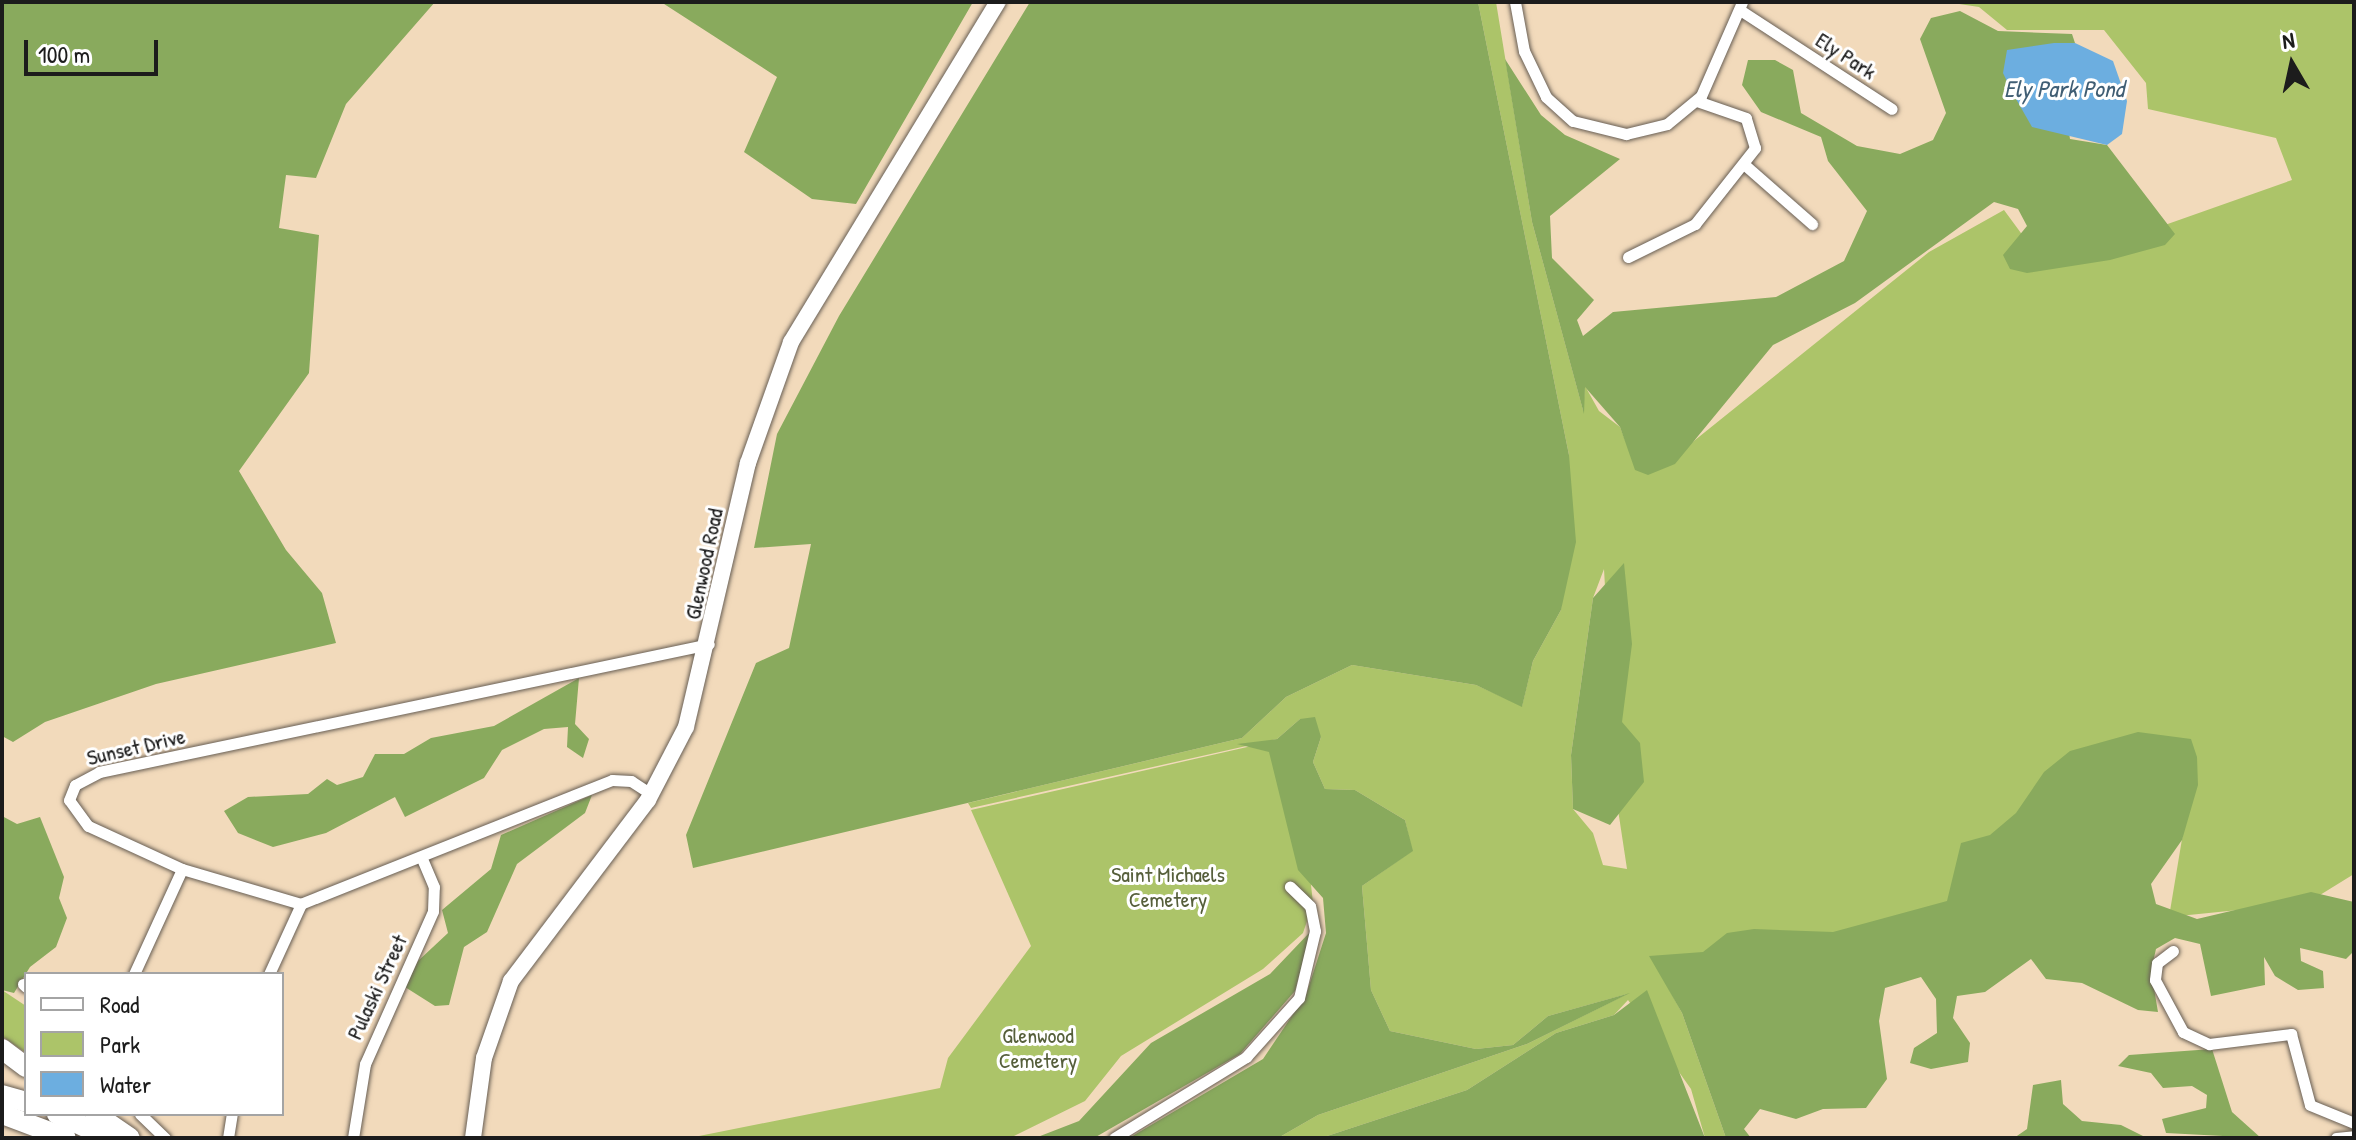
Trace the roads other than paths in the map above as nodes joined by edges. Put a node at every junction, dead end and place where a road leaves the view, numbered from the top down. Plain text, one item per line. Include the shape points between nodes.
1 (998, 2) edge
2 (1515, 2) edge
3 (1741, 6) edge
4 (1697, 101) junction
5 (1892, 109) dead end
6 (1746, 166) junction
7 (1812, 224) dead end
8 (1628, 257) dead end
9 (709, 644) junction
10 (651, 794) junction
11 (421, 857) junction
12 (182, 869) junction
13 (1290, 887) dead end
14 (301, 904) junction
15 (2173, 951) dead end
16 (135, 972) edge
17 (270, 972) edge
18 (2, 1049) edge
19 (24, 1066) edge
20 (2, 1095) edge
21 (24, 1101) edge
22 (2, 1114) edge
23 (61, 1116) edge
24 (98, 1116) edge
25 (142, 1116) edge
26 (232, 1116) edge
27 (2354, 1123) edge
28 (2354, 1136) edge
29 (66, 1138) edge
30 (109, 1138) edge
31 (130, 1138) edge
32 (165, 1138) edge
33 (228, 1138) edge
34 (353, 1138) edge
35 (473, 1138) edge
36 (1114, 1138) edge
37 (2336, 1138) edge

1 - 9 street, Glenwood Road via 791,342 748,463
2 - 4 street via 1536,82 1573,121 1620,134 1649,131
3 - 4 street
3 - 5 street, Ely Park
4 - 6 street via 1746,118 1755,148
6 - 7 street
6 - 8 street via 1695,224
9 - 10 street, Glenwood Road via 686,727
9 - 12 street, Sunset Drive via 458,692 99,772 75,785 69,800 76,818
10 - 11 street via 631,781 612,780
10 - 35 street, Glenwood Road via 511,981 484,1058
11 - 14 street
11 - 34 street, Pulaski Street via 434,887 433,911 368,1055
12 - 14 street, Sunset Drive
12 - 16 street
13 - 36 street via 1310,906 1315,931 1299,998 1246,1057
14 - 17 street
15 - 27 street via 2157,963 2155,980 2183,1032 2209,1044 2291,1034 2310,1105
18 - 19 highway
20 - 21 highway
22 - 29 highway
23 - 30 highway
24 - 31 highway
25 - 32 street
26 - 33 street
28 - 37 street

